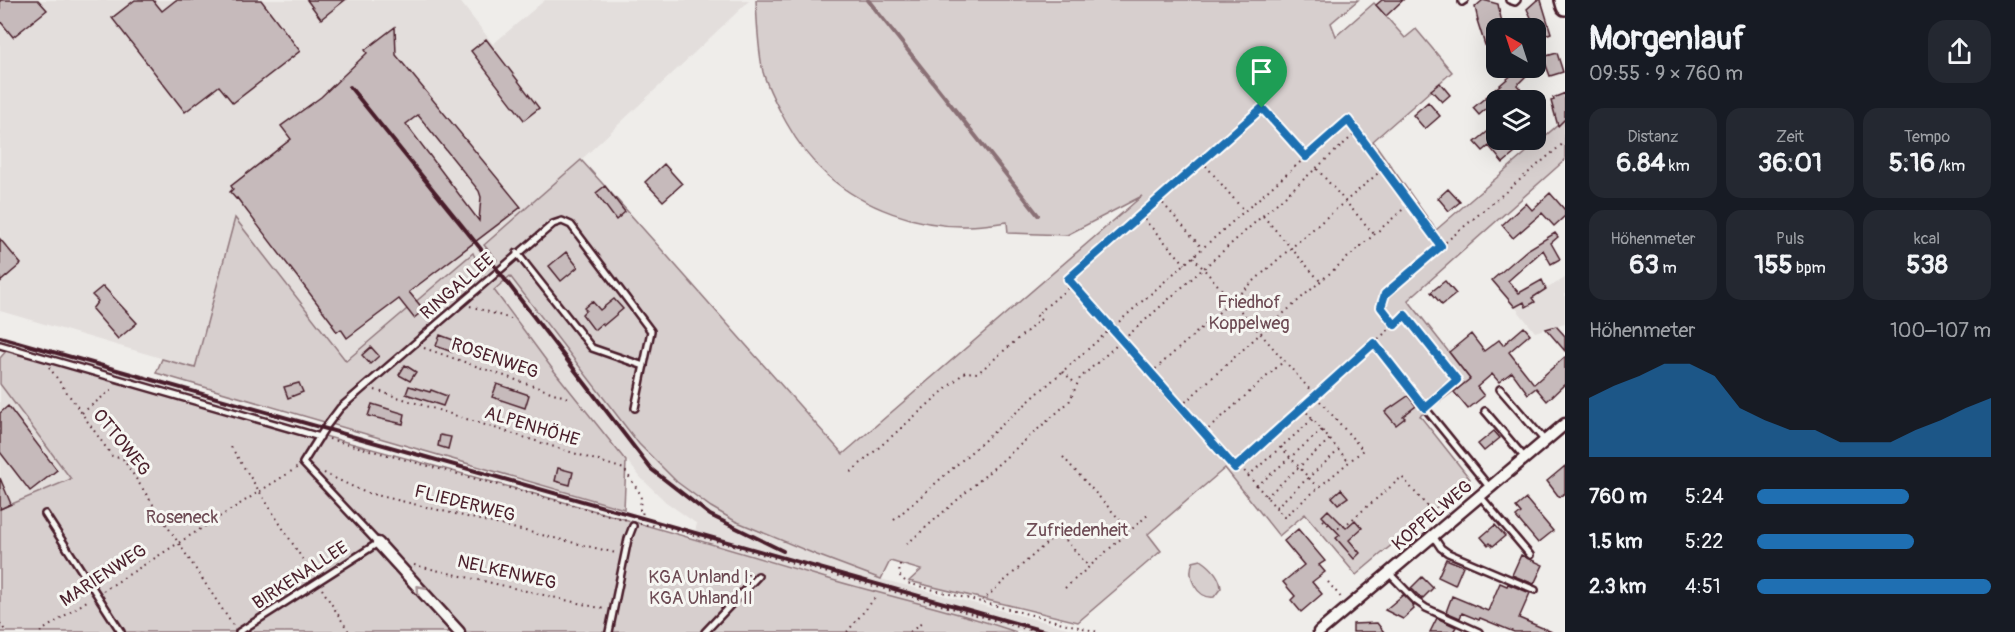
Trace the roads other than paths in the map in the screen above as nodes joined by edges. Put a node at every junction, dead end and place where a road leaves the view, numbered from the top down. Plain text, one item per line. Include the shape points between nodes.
1 (1509, 0) edge
2 (1517, 0) edge
3 (1563, 0) edge
4 (1565, 7) edge
5 (517, 253) junction
6 (0, 345) edge
7 (644, 366) junction
8 (1500, 389) dead end
9 (635, 408) dead end
10 (1425, 408) road end
11 (1485, 411) dead end
12 (1565, 424) edge
13 (320, 437) junction
14 (1545, 441) junction
15 (1525, 458) junction
16 (1490, 488) junction
17 (1480, 496) junction
18 (45, 514) dead end
19 (637, 524) road end
20 (1432, 536) junction
21 (378, 543) junction
22 (1530, 555) dead end
23 (1389, 573) junction
24 (758, 576) dead end
25 (1535, 590) dead end
26 (121, 632) edge
27 (238, 632) edge
28 (459, 632) edge
29 (609, 632) edge
30 (705, 632) edge
31 (1319, 632) edge
32 (1479, 632) edge

1 - 2 lane
3 - 4 main road
5 - 7 lane via 592,348
5 - 7 lane, RINGALLEE via 553,224 562,221 571,225 651,331
5 - 13 lane, RINGALLEE via 340,408
6 - 13 lane
7 - 9 lane, RINGALLEE
8 - 14 lane
10 - 16 lane
11 - 15 lane
12 - 14 street, KOPPELWEG
13 - 21 lane, RINGALLEE via 303,463
14 - 15 street, KOPPELWEG
15 - 16 street, KOPPELWEG
16 - 17 street, KOPPELWEG
17 - 20 street, KOPPELWEG
17 - 22 lane
18 - 26 lane
19 - 29 lane via 628,539
20 - 23 street, KOPPELWEG
20 - 25 lane via 1448,553
21 - 27 lane, BIRKENALLEE
28 -> 21 street
23 - 31 street, KOPPELWEG
23 - 32 lane via 1416,602
24 - 30 lane

